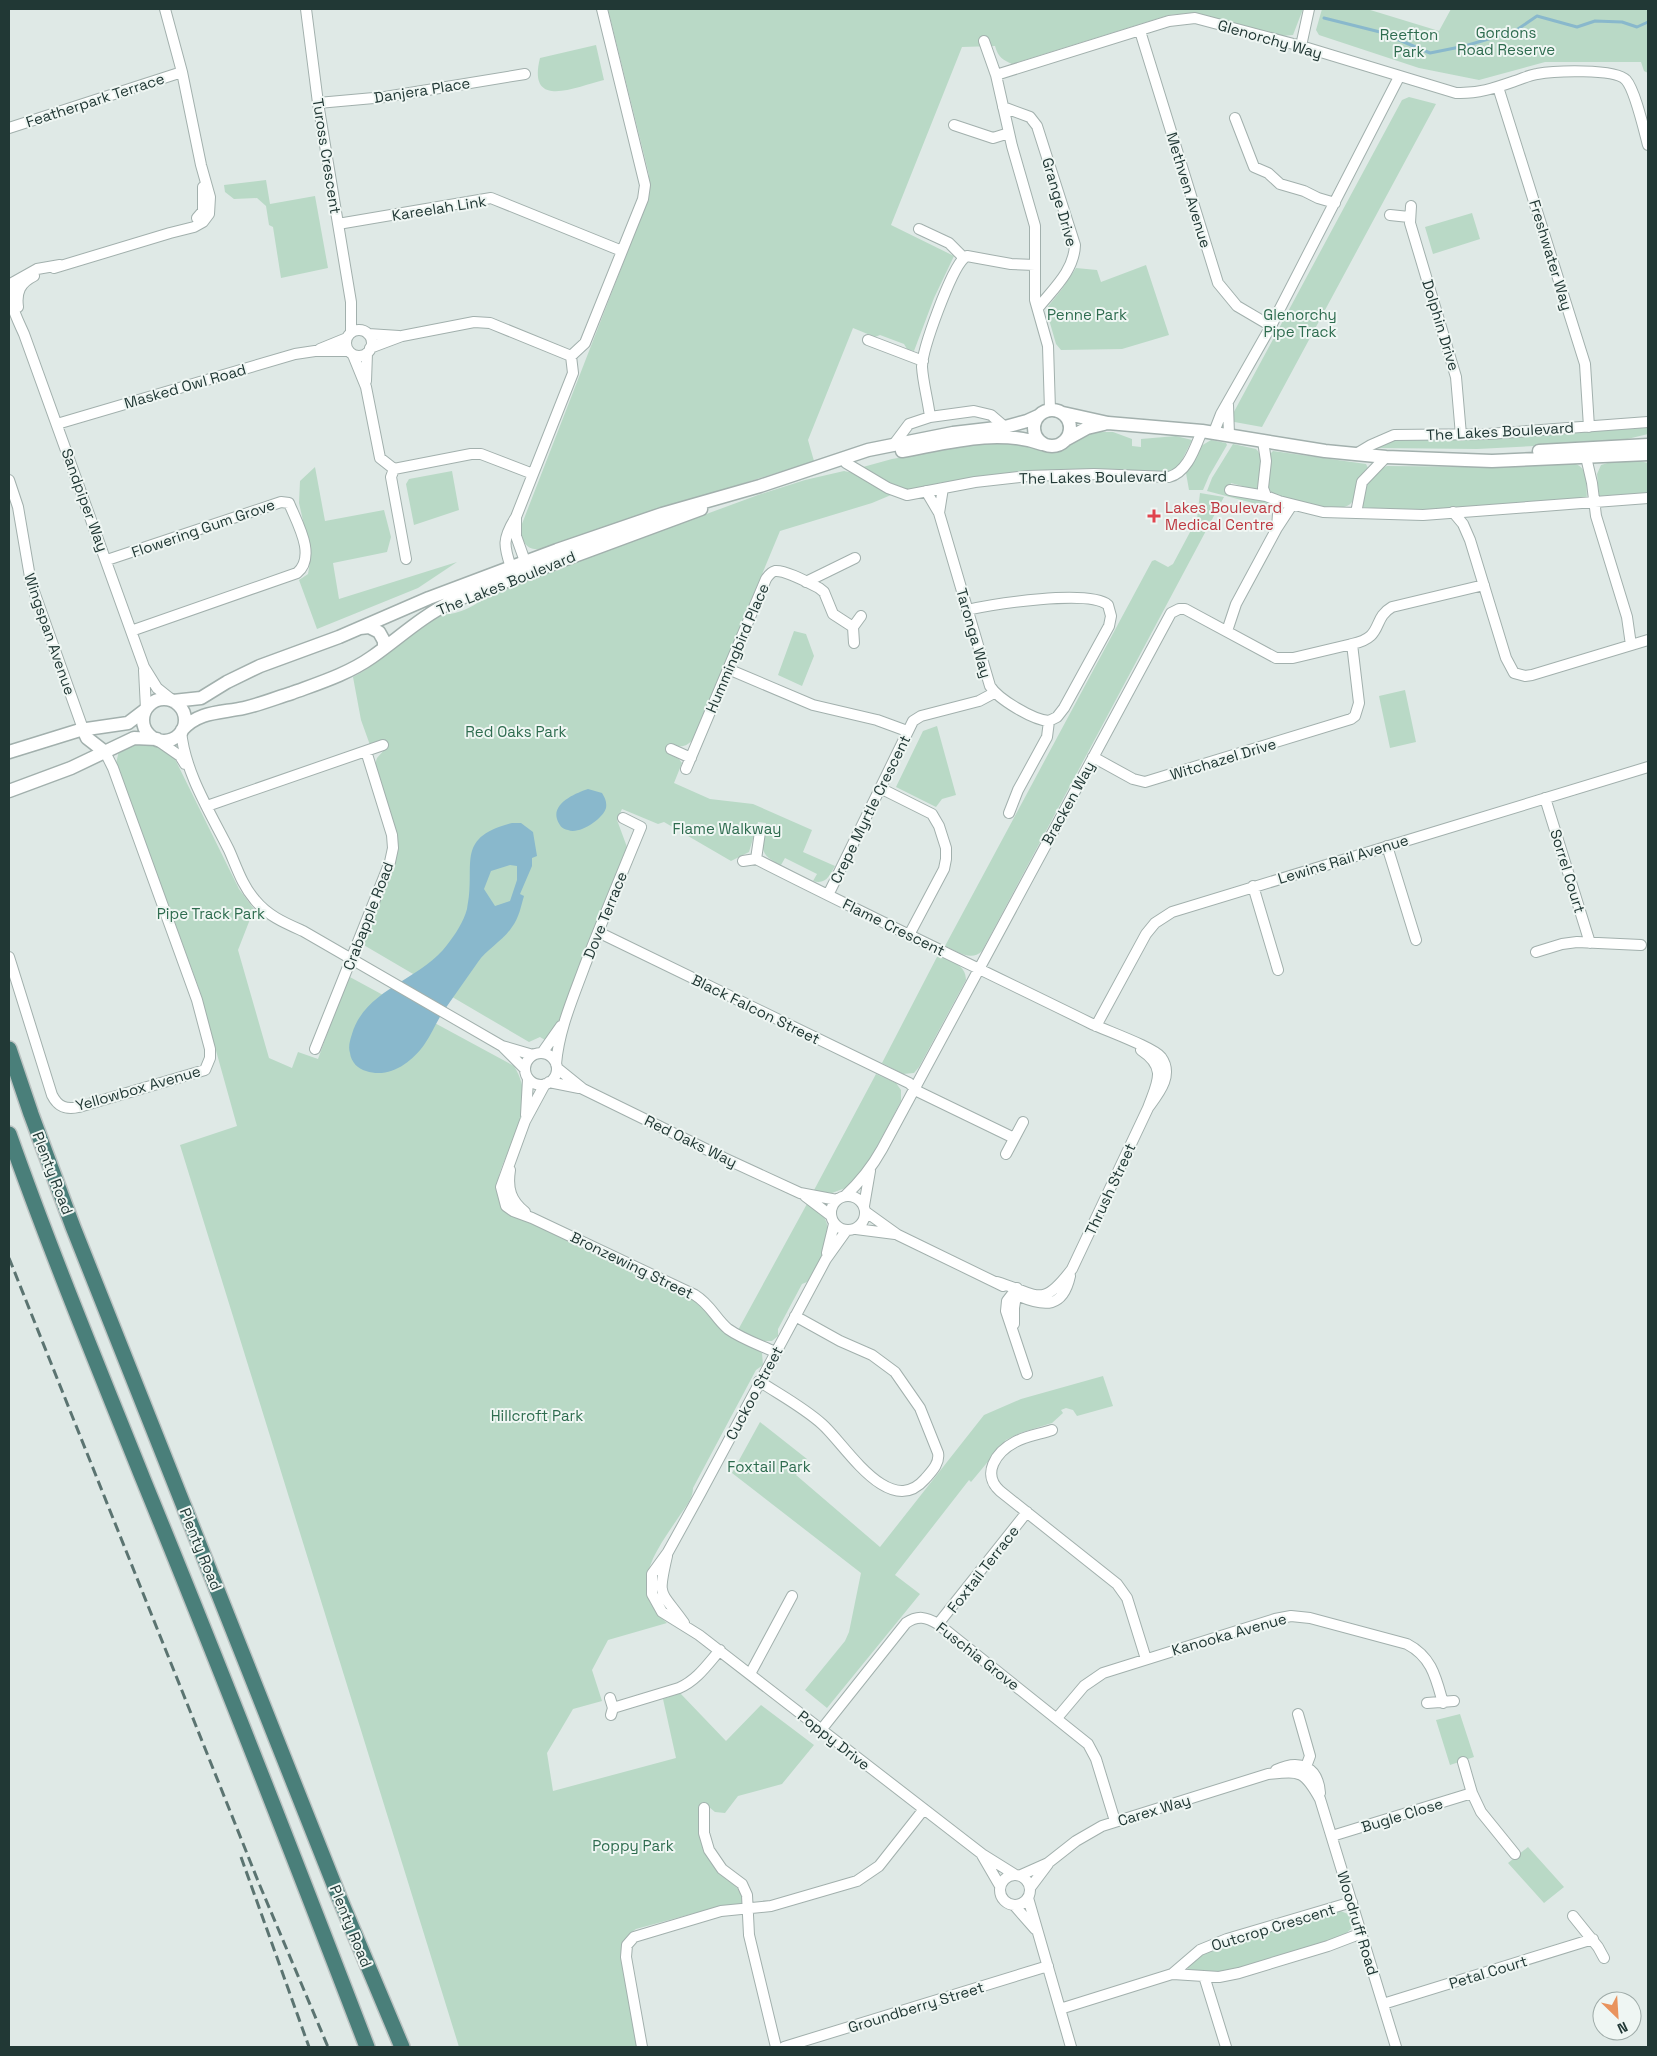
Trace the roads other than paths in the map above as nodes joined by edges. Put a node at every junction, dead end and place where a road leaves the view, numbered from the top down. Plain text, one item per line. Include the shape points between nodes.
1 (164, 9) edge
2 (306, 9) edge
3 (602, 9) edge
4 (1309, 9) edge
5 (1140, 30) junction
6 (984, 41) dead end
7 (1301, 46) junction
8 (182, 72) junction
9 (525, 74) dead end
10 (996, 74) junction
11 (1399, 77) junction
12 (1498, 86) junction
13 (318, 103) junction
14 (1003, 107) junction
15 (1234, 118) dead end
16 (954, 124) dead end
17 (9, 128) edge
18 (1009, 133) junction
19 (1648, 145) edge
20 (1335, 203) junction
21 (1411, 206) dead end
22 (1390, 215) dead end
23 (1409, 217) junction
24 (338, 224) junction
25 (919, 229) dead end
26 (622, 251) junction
27 (964, 258) junction
28 (1035, 265) junction
29 (13, 283) edge
30 (351, 302) junction
31 (1038, 308) junction
32 (1271, 326) junction
33 (365, 332) junction
34 (349, 335) junction
35 (402, 336) junction
36 (868, 340) dead end
37 (368, 350) junction
38 (315, 352) junction
39 (351, 353) junction
40 (572, 356) junction
41 (923, 361) junction
42 (366, 387) junction
43 (1228, 404) junction
44 (1050, 410) junction
45 (1063, 413) junction
46 (1038, 416) junction
47 (930, 417) junction
48 (1648, 422) edge
49 (1108, 423) junction
50 (57, 424) junction
51 (1006, 427) junction
52 (1588, 427) junction
53 (1208, 432) junction
54 (1229, 435) junction
55 (1462, 435) junction
56 (1067, 439) junction
57 (1263, 441) junction
58 (894, 444) junction
59 (1042, 444) junction
60 (1648, 445) edge
61 (1356, 454) junction
62 (1648, 454) edge
63 (1386, 457) junction
64 (1590, 457) junction
65 (1422, 458) junction
66 (846, 463) junction
67 (394, 469) junction
68 (533, 474) junction
69 (796, 474) junction
70 (9, 480) edge
71 (942, 488) junction
72 (1230, 490) dead end
73 (926, 492) junction
74 (1266, 496) junction
75 (1648, 498) edge
76 (1279, 501) junction
77 (1593, 502) junction
78 (1292, 505) junction
79 (1482, 510) junction
80 (1453, 512) junction
81 (939, 513) junction
82 (1356, 513) junction
83 (516, 518) junction
84 (1276, 528) junction
85 (1470, 540) junction
86 (406, 558) dead end
87 (855, 558) dead end
88 (107, 560) junction
89 (527, 567) junction
90 (512, 573) junction
91 (806, 582) junction
92 (1484, 585) junction
93 (967, 610) junction
94 (860, 616) dead end
95 (854, 627) junction
96 (1222, 628) junction
97 (358, 629) junction
98 (131, 631) junction
99 (854, 642) dead end
100 (1640, 643) edge
101 (1352, 644) junction
102 (384, 648) junction
103 (144, 667) junction
104 (728, 669) junction
105 (992, 689) junction
106 (172, 701) junction
107 (146, 710) junction
108 (1049, 721) junction
109 (83, 729) junction
110 (181, 730) junction
111 (907, 731) junction
112 (157, 739) junction
113 (383, 745) dead end
114 (671, 749) dead end
115 (366, 751) junction
116 (9, 752) edge
117 (105, 752) junction
118 (1093, 756) junction
119 (691, 758) junction
120 (1648, 767) edge
121 (686, 769) dead end
122 (192, 773) junction
123 (880, 788) junction
124 (9, 791) edge
125 (1545, 798) junction
126 (207, 806) junction
127 (1009, 813) dead end
128 (623, 818) dead end
129 (760, 832) dead end
130 (1387, 846) junction
131 (756, 859) junction
132 (743, 861) dead end
133 (1253, 886) junction
134 (828, 895) junction
135 (598, 932) junction
136 (909, 935) junction
137 (1416, 940) dead end
138 (1590, 943) junction
139 (1641, 945) dead end
140 (1536, 952) dead end
141 (9, 958) edge
142 (352, 959) junction
143 (978, 968) junction
144 (1278, 970) dead end
145 (563, 1023) junction
146 (1096, 1026) junction
147 (502, 1046) junction
148 (9, 1049) edge
149 (315, 1049) dead end
150 (538, 1054) junction
151 (556, 1066) junction
152 (526, 1074) junction
153 (547, 1083) junction
154 (914, 1088) junction
155 (583, 1089) junction
156 (525, 1120) junction
157 (1022, 1122) dead end
158 (9, 1134) edge
159 (1014, 1138) junction
160 (1006, 1154) dead end
161 (872, 1166) junction
162 (800, 1192) junction
163 (841, 1198) junction
164 (865, 1209) junction
165 (832, 1220) junction
166 (851, 1230) junction
167 (898, 1234) junction
168 (826, 1259) junction
169 (1016, 1292) junction
170 (795, 1316) junction
171 (775, 1352) junction
172 (1027, 1374) dead end
173 (759, 1381) junction
174 (1052, 1430) dead end
175 (1027, 1512) junction
176 (657, 1593) joint
177 (792, 1596) dead end
178 (938, 1624) junction
179 (720, 1650) junction
180 (1146, 1658) junction
181 (750, 1674) junction
182 (1454, 1701) dead end
183 (1443, 1703) junction
184 (1428, 1704) dead end
185 (611, 1707) dead end
186 (1298, 1714) dead end
187 (1057, 1718) junction
188 (821, 1730) junction
189 (1463, 1762) dead end
190 (1305, 1771) junction
191 (1472, 1793) junction
192 (704, 1808) dead end
193 (924, 1809) junction
194 (1115, 1821) junction
195 (1332, 1836) junction
196 (982, 1854) junction
197 (1515, 1854) dead end
198 (1048, 1863) junction
199 (1017, 1875) junction
200 (1000, 1886) junction
201 (1029, 1893) junction
202 (1352, 1902) junction
203 (1014, 1905) junction
204 (749, 1909) junction
205 (1573, 1916) dead end
206 (1038, 1932) junction
207 (1362, 1933) junction
208 (1592, 1939) junction
209 (1604, 1958) dead end
210 (1048, 1966) junction
211 (1172, 1974) junction
212 (1204, 1976) junction
213 (1383, 2004) junction
214 (1060, 2009) junction
215 (368, 2047) edge
216 (402, 2047) edge
217 (642, 2047) edge
218 (776, 2047) edge
219 (784, 2047) edge
220 (1071, 2047) edge
221 (1226, 2047) edge
222 (1396, 2047) edge

1 - 8 street
2 - 13 street, Tuross Crescent
3 - 26 street via 645,185 643,199
4 - 7 street
5 - 7 street, Glenorchy Way via 1169,21 1195,18
5 - 10 street, Glenorchy Way
5 - 32 street, Methven Avenue via 1218,283 1237,306
6 - 10 street, Grange Drive
7 - 11 street, Glenorchy Way
8 - 17 street, Featherpark Terrace
8 - 29 street via 201,165 206,212 170,232 60,265 36,269
9 - 13 street, Danjera Place via 385,97
10 - 14 street, Grange Drive
11 - 12 street, Glenorchy Way via 1456,93
11 - 20 street
12 - 19 street, Glenorchy Way via 1536,74 1606,72 1621,76 1627,81
12 - 52 street, Freshwater Way via 1585,364
13 - 24 street, Tuross Crescent
14 - 18 street, Grange Drive
14 - 31 street, Grange Drive via 1030,117 1037,126 1075,245 1070,269
15 - 20 street via 1254,167 1268,173 1280,184
16 - 18 street via 993,138
18 - 28 street, Grange Drive via 1035,226
20 - 32 street
21 - 23 street, Dolphin Drive
22 - 23 street
23 - 55 street, Dolphin Drive via 1456,377
24 - 26 street, Kareelah Link via 491,198
24 - 30 street, Tuross Crescent
25 - 27 street via 949,243
26 - 40 street via 585,343
27 - 28 street via 977,256 1011,264
27 - 41 street via 950,282 925,347
28 - 31 street, Grange Drive
29 - 50 street, Sandpiper Way via 11,306
30 - 33 street, Tuross Crescent
30 - 34 street, Tuross Crescent
31 - 44 street, Grange Drive via 1048,346
32 - 43 street
33 - 34 street
33 - 35 street
33 - 37 street via 371,340
34 - 38 street
34 - 39 street via 346,345
35 - 37 street
35 - 40 street via 474,322 490,323
36 - 41 street
37 - 39 street via 360,355
37 - 42 street
38 - 39 street
38 - 50 street, Masked Owl Road via 295,354
39 - 42 street
40 - 68 street via 573,373
41 - 47 street
42 - 67 street via 380,458
43 - 53 street
43 - 54 street
44 - 45 street
44 - 46 street
45 - 49 street, The Lakes Boulevard
45 - 56 street via 1070,423
46 - 51 street, The Lakes Boulevard
46 - 59 street via 1034,434
47 - 51 street via 974,411 991,416
47 - 58 street via 909,424
48 - 52 street, The Lakes Boulevard
49 - 53 street, The Lakes Boulevard
49 - 56 street, The Lakes Boulevard via 1087,428
50 - 88 street, Sandpiper Way
51 - 58 street, The Lakes Boulevard
52 - 55 street, The Lakes Boulevard
53 - 54 street, The Lakes Boulevard
53 - 71 street, The Lakes Boulevard via 1178,474 1168,478 1060,475 1003,478
54 - 57 street, The Lakes Boulevard
55 - 61 street, The Lakes Boulevard via 1394,435
56 - 59 street via 1058,445
57 - 61 street, The Lakes Boulevard
57 - 74 street via 1266,461 1263,488
58 - 69 street, The Lakes Boulevard
59 - 66 street, The Lakes Boulevard via 1021,438 984,437
60 - 65 street, The Lakes Boulevard
61 - 63 street, The Lakes Boulevard
62 - 64 street, The Lakes Boulevard
63 - 65 street, The Lakes Boulevard
63 - 82 street via 1362,482
64 - 65 street, The Lakes Boulevard via 1484,461
64 - 77 street
66 - 69 street, The Lakes Boulevard
66 - 73 street, The Lakes Boulevard via 902,494
67 - 68 street via 481,454
67 - 86 street via 391,477
68 - 83 street
69 - 89 street, The Lakes Boulevard via 660,525
70 - 109 street, Wingspan Avenue via 18,507 31,584
71 - 73 street, The Lakes Boulevard
71 - 81 street, Taronga Way
72 - 74 street
73 - 81 street, Taronga Way
74 - 76 street
75 - 77 street
76 - 78 street
76 - 84 street
77 - 79 street
77 - 100 street via 1627,617
78 - 82 street via 1324,512
78 - 84 street
79 - 80 street
79 - 85 street via 1472,519
80 - 82 street via 1406,515
80 - 85 street via 1460,518
81 - 93 street, Taronga Way
83 - 89 street via 516,536
83 - 90 street via 505,538
84 - 96 street
85 - 92 street
87 - 91 street
88 - 98 street, Sandpiper Way
88 - 98 street, Flowering Gum Grove via 281,502 289,503 302,536 306,558 304,567 297,573
89 - 90 street, The Lakes Boulevard
90 - 97 street, The Lakes Boulevard
90 - 102 street, The Lakes Boulevard via 439,608
91 - 95 street, Hummingbird Place via 824,592 833,614
91 - 104 street, Hummingbird Place via 777,572 769,575
92 - 100 street via 1508,666 1514,673 1525,676
92 - 101 street, Bracken Way via 1392,607 1383,615 1368,640
93 - 105 street, Taronga Way
93 - 108 street via 1011,602 1062,599 1096,599 1108,605 1111,616 1108,626 1064,708
94 - 95 street
95 - 99 street
96 - 101 street, Bracken Way via 1281,659
96 - 118 street, Bracken Way via 1185,609 1171,613
97 - 102 street via 369,628 379,632
97 - 106 street, The Lakes Boulevard via 260,666 201,698
98 - 103 street, Sandpiper Way
101 - 118 street, Witchazel Drive via 1359,703 1355,716 1344,722 1144,782
102 - 110 street, The Lakes Boulevard via 338,675 265,702 203,715
103 - 106 street, Sandpiper Way via 158,688
103 - 107 street, Sandpiper Way
104 - 111 street via 813,705 878,720
104 - 119 street, Hummingbird Place
105 - 108 street, Taronga Way via 1034,716
105 - 111 street, Crepe Myrtle Crescent via 968,702 921,716
106 - 107 street via 154,701
106 - 110 street via 182,710
107 - 109 street via 128,723
107 - 112 street via 144,724 151,736
108 - 127 street via 1047,737
109 - 116 street
109 - 117 street via 87,738
110 - 112 street via 171,739
110 - 122 street via 184,752
111 - 123 street, Crepe Myrtle Crescent
112 - 117 street via 134,738
112 - 122 street via 180,756
113 - 115 street
114 - 119 street
115 - 126 street
115 - 142 street, Crabapple Road via 391,830 393,848
117 - 124 street
117 - 141 street, Yellowbox Avenue via 189,976 205,1028 210,1058 206,1070 79,1107 63,1108 52,1095
118 - 143 street, Bracken Way
119 - 121 street, Hummingbird Place
120 - 125 street, Lewins Rail Avenue
122 - 126 street
123 - 134 street, Crepe Myrtle Crescent
123 - 136 street via 932,814 946,848 944,868
125 - 130 street, Lewins Rail Avenue
125 - 138 street, Sorrel Court
126 - 142 street via 236,865 267,904 303,931
128 - 135 street, Dove Terrace via 641,827
129 - 131 street
130 - 133 street, Lewins Rail Avenue
130 - 137 street
131 - 132 street
131 - 134 street, Flame Crescent
133 - 144 street
133 - 146 street, Lewins Rail Avenue via 1179,909 1155,923 1140,943
134 - 136 street, Flame Crescent
135 - 145 street, Dove Terrace
135 - 154 street, Black Falcon Street
136 - 143 street, Flame Crescent
138 - 139 street
138 - 140 street via 1570,943
142 - 147 street
142 - 149 street, Crabapple Road
143 - 146 street, Thrush Street
143 - 154 street, Bracken Way
145 - 150 street, Dove Terrace
145 - 151 street, Dove Terrace
146 - 169 street, Thrush Street via 1158,1053 1165,1064 1164,1082 1148,1108 1072,1269 1058,1288 1047,1295
147 - 150 street
147 - 152 street
148 - 216 highway, Plenty Road via 80,1244
150 - 151 street via 551,1056
150 - 152 street via 527,1061
151 - 153 street via 553,1078
151 - 155 street, Red Oaks Way
152 - 153 street via 536,1084
152 - 156 street
153 - 155 street, Red Oaks Way
153 - 156 street
154 - 159 street, Black Falcon Street
154 - 161 street, Bracken Way
155 - 162 street, Red Oaks Way
156 - 171 street, Bronzewing Street via 505,1186 506,1206 695,1295 709,1305 730,1330
157 - 159 street
158 - 215 highway, Plenty Road via 32,1200
159 - 160 street
161 - 163 street, Bracken Way
161 - 164 street, Bracken Way
162 - 163 street, Red Oaks Way
162 - 165 street, Red Oaks Way
163 - 164 street via 856,1198
163 - 165 street via 831,1209
164 - 166 street via 864,1222
164 - 167 street
165 - 166 street
165 - 168 street, Cuckoo Street
166 - 167 street
166 - 168 street, Cuckoo Street
167 - 169 street
168 - 170 street, Cuckoo Street
169 - 172 street via 1015,1334
170 - 171 street, Cuckoo Street
170 - 173 street via 872,1355 895,1372 924,1414 939,1457 936,1465 917,1486 906,1490 891,1488 860,1467 818,1420
171 - 173 street, Cuckoo Street
173 - 176 street, Cuckoo Street via 668,1552
174 - 175 street, Foxtail Terrace via 1013,1443 992,1465 991,1476 996,1487
175 - 178 street, Foxtail Terrace
175 - 180 street, Foxtail Terrace via 1123,1590
176 - 179 street, Poppy Drive via 685,1625
177 - 181 street
178 - 187 street, Fuschia Grove
178 - 188 street, Fuschia Grove via 924,1617 906,1623
179 - 181 street, Poppy Drive
179 - 185 street via 689,1684
180 - 183 street, Kanooka Avenue via 1275,1619 1299,1616 1407,1644 1422,1654 1432,1667
180 - 187 street, Kanooka Avenue via 1112,1669 1093,1680 1076,1694
181 - 188 street, Poppy Drive
182 - 183 street
183 - 184 street
186 - 190 street via 1310,1750 1310,1761
187 - 194 street, Fuschia Grove via 1093,1751
188 - 193 street, Poppy Drive
189 - 191 street
190 - 194 street, Carex Way via 1268,1774
190 - 195 street, Woodruff Road via 1320,1799
191 - 195 street, Bugle Close
191 - 197 street via 1486,1818
192 - 204 street via 704,1833 709,1850 722,1869 742,1884
193 - 196 street, Poppy Drive
193 - 204 street via 879,1866 866,1877 771,1906
194 - 198 street, Carex Way via 1090,1832
195 - 202 street, Woodruff Road
196 - 199 street, Poppy Drive
196 - 200 street, Poppy Drive
198 - 199 street, Carex Way
198 - 201 street, Carex Way
199 - 200 street via 1005,1878
199 - 201 street via 1027,1880
200 - 203 street via 1002,1899
201 - 203 street via 1022,1903
201 - 206 street
202 - 207 street, Woodruff Road
202 - 211 street, Outcrop Crescent via 1227,1939 1200,1950
203 - 206 street
204 - 217 street via 712,1913 639,1934 629,1941 626,1957
204 - 218 street via 749,1935
205 - 208 street
206 - 210 street
207 - 212 street, Outcrop Crescent via 1239,1973
207 - 213 street, Woodruff Road
208 - 209 street
208 - 213 street, Petal Court
210 - 214 street
210 - 219 street, Groundberry Street
211 - 212 street, Outcrop Crescent
211 - 214 street, Outcrop Crescent
212 - 221 street
213 - 222 street, Woodruff Road
214 - 220 street

